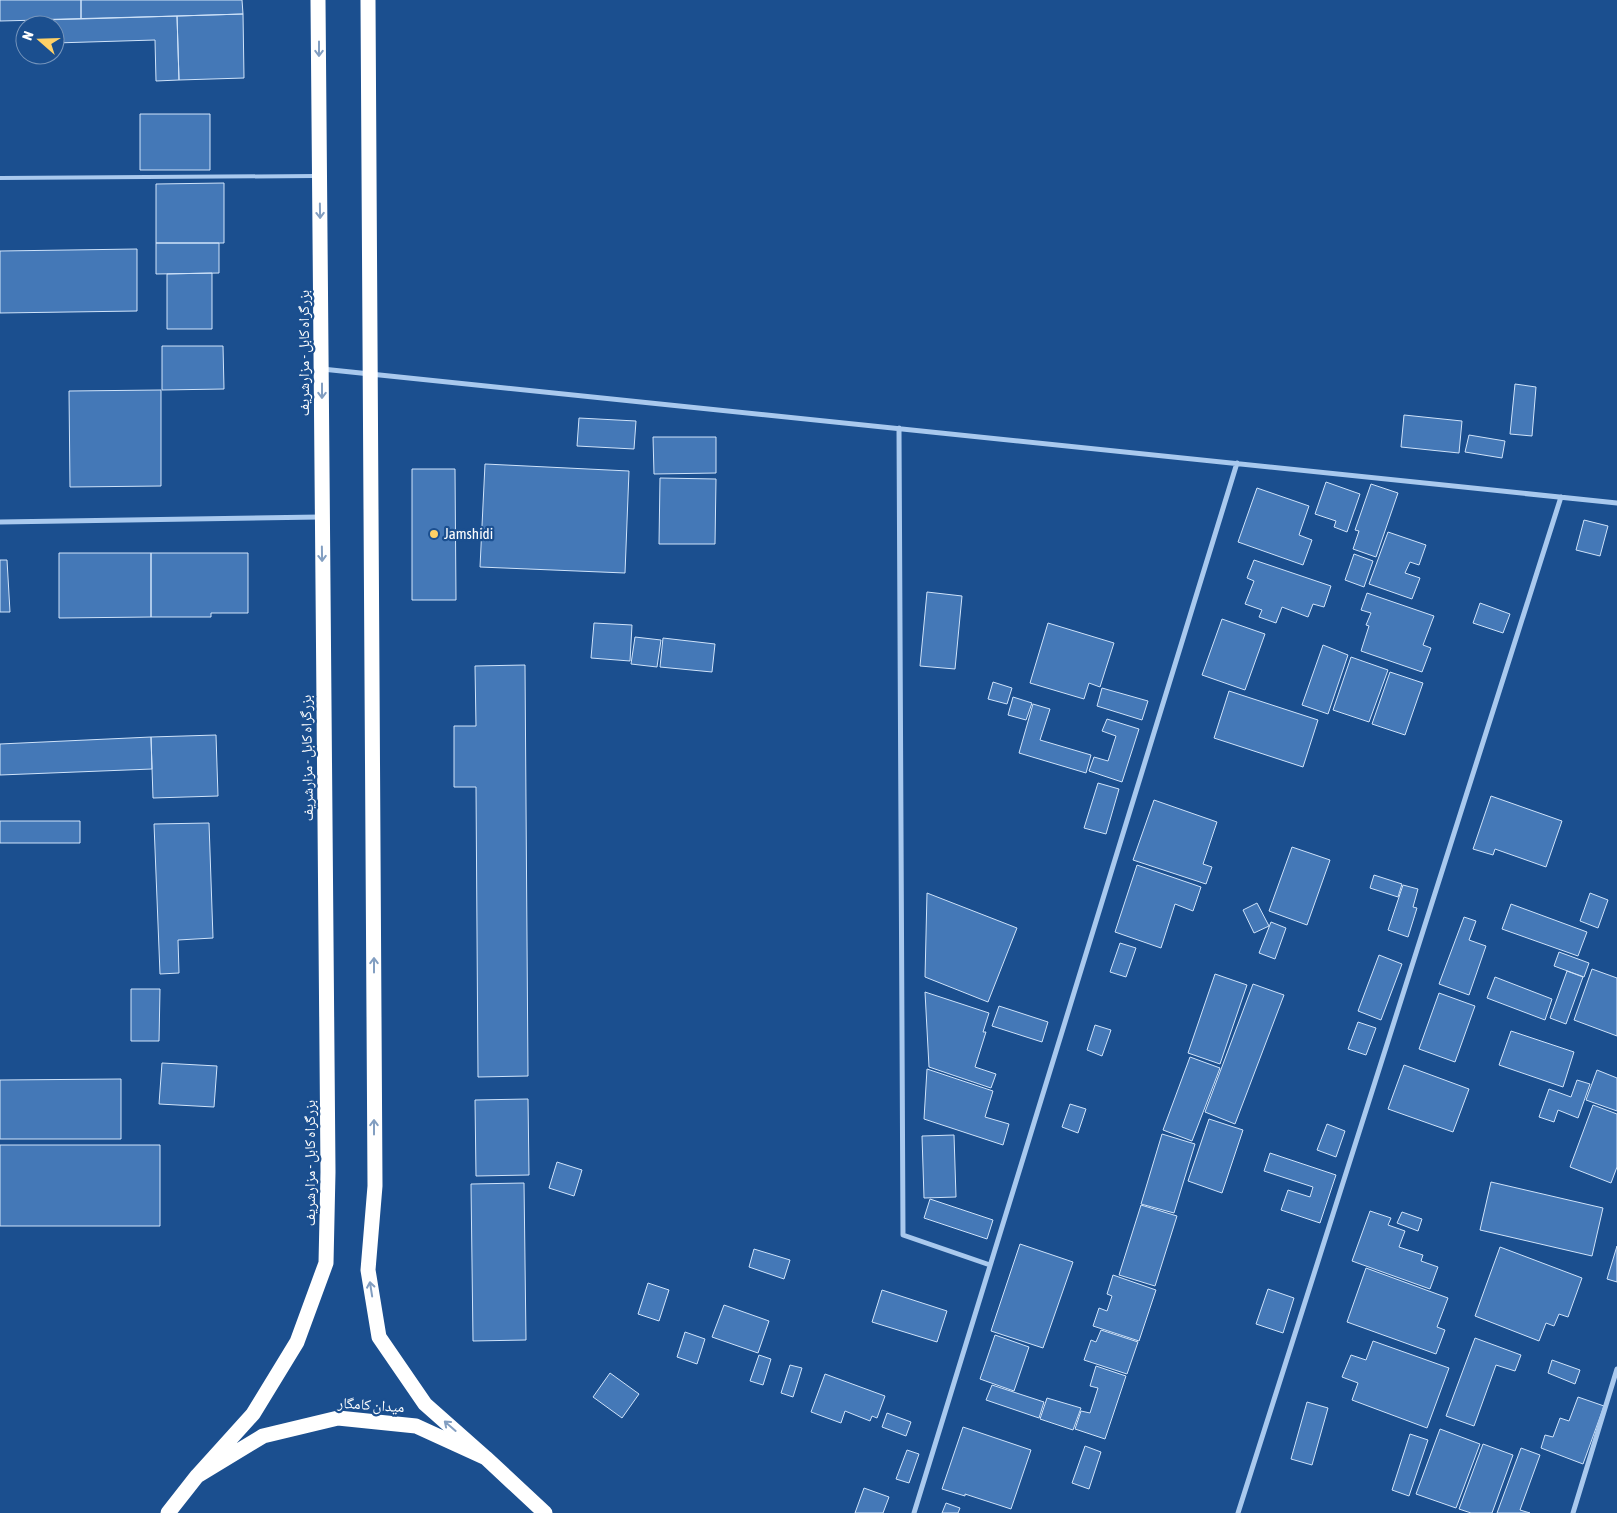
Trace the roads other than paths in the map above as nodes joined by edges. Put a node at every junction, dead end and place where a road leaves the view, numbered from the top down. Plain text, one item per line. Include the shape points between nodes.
1 (318, 0) edge
2 (368, 0) edge
3 (320, 176) junction
4 (0, 178) edge
5 (322, 369) junction
6 (370, 374) junction
7 (899, 428) junction
8 (1237, 463) junction
9 (1561, 497) junction
10 (1617, 502) edge
11 (322, 517) junction
12 (0, 522) edge
13 (990, 1266) junction
14 (1617, 1370) edge
15 (486, 1458) junction
16 (197, 1476) junction
17 (168, 1513) edge
18 (545, 1513) edge
19 (914, 1513) edge
20 (1238, 1513) edge
21 (1573, 1513) edge

1 -> 3 highway, بزرگراه کابل - مزارشریف
2 - 6 highway
3 - 4 lane
3 -> 5 highway, بزرگراه کابل - مزارشریف
5 - 6 street
5 -> 11 highway, بزرگراه کابل - مزارشریف
6 - 7 street
15 -> 6 highway via 425,1404 379,1337 368,1270 375,1186
7 - 8 street
7 - 13 street via 903,1235
8 - 9 street
8 - 13 street
9 - 10 street
9 - 20 street
11 - 12 street
11 -> 16 highway, بزرگراه کابل - مزارشریف via 326,1263 297,1342 273,1382 253,1414
13 - 19 street
14 - 21 street
15 - 16 highway, میدان کامگار via 416,1426 338,1418 263,1436
15 - 18 highway, میدان کامگار
16 - 17 highway, میدان کامگار

